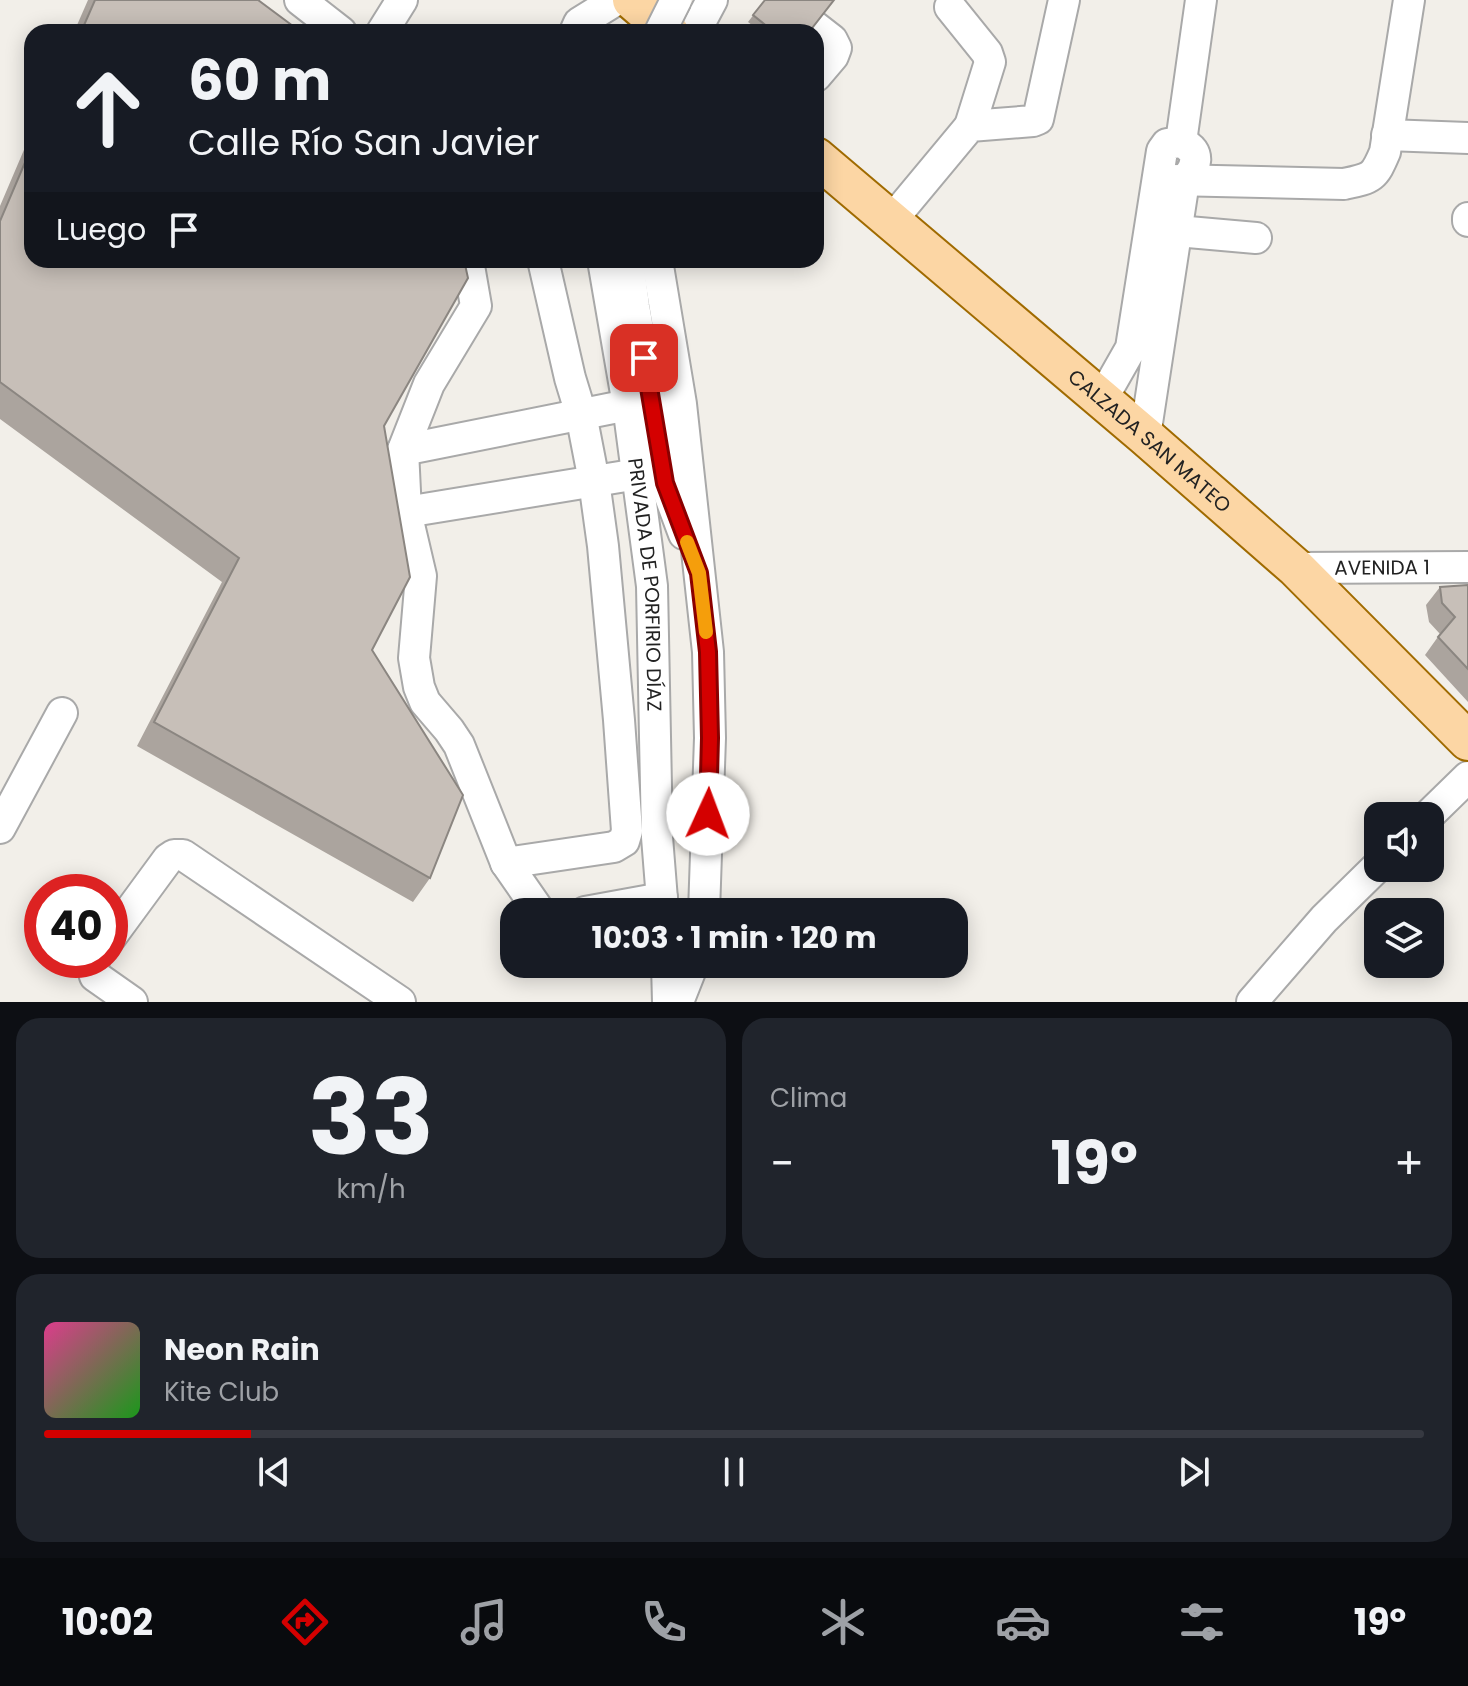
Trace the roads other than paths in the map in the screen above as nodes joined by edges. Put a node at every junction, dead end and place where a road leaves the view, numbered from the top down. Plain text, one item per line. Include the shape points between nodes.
1 (402, 0) edge
2 (712, 0) edge
3 (1064, 0) edge
4 (1201, 0) edge
5 (1409, 0) edge
6 (950, 7) dead end
7 (643, 10) edge
8 (387, 24) edge
9 (579, 24) edge
10 (660, 24) edge
11 (699, 24) edge
12 (824, 34) edge
13 (824, 67) edge
14 (970, 126) junction
15 (1387, 135) junction
16 (1468, 138) edge
17 (824, 164) edge
18 (1171, 180) junction
19 (891, 221) junction
20 (1177, 231) junction
21 (1256, 238) dead end
22 (469, 268) edge
23 (545, 268) edge
24 (604, 268) edge
25 (629, 268) edge
26 (658, 268) edge
27 (1102, 399) junction
28 (628, 405) junction
29 (581, 414) junction
30 (1145, 436) junction
31 (403, 450) junction
32 (651, 478) junction
33 (594, 481) junction
34 (406, 512) junction
35 (670, 530) junction
36 (1468, 567) edge
37 (1296, 568) junction
38 (699, 573) junction
39 (652, 586) junction
40 (62, 713) dead end
41 (1468, 741) edge
42 (1468, 777) edge
43 (1442, 802) edge
44 (0, 828) edge
45 (657, 837) junction
46 (707, 840) junction
47 (506, 863) junction
48 (1364, 880) edge
49 (530, 898) edge
50 (662, 898) edge
51 (705, 898) edge
52 (128, 913) edge
53 (98, 978) edge
54 (667, 978) edge
55 (687, 978) edge
56 (132, 1002) edge
57 (400, 1002) edge
58 (668, 1002) edge
59 (678, 1002) edge
60 (1252, 1002) edge

1 - 8 street
2 - 11 street
3 - 14 street via 1038,119
4 - 18 street via 1181,142 1167,144 1159,160
5 - 15 street
6 - 14 street via 990,62
7 - 9 street
7 - 10 main road
12 - 13 street via 836,48
14 - 19 street
15 - 16 street
15 - 18 street via 1376,172 1344,184
17 - 19 main road, CALZADA SAN MATEO
18 - 20 street
18 - 27 street via 1131,348
19 - 27 main road, CALZADA SAN MATEO
20 - 21 street
20 - 30 street
22 - 31 street via 476,306 429,384
23 - 29 street
24 - 28 street, PRIVADA DE PORFIRIO DÍAZ
25 - 32 street
26 - 38 street via 681,404
27 - 30 main road, CALZADA SAN MATEO
28 - 29 street
28 - 32 street, PRIVADA DE PORFIRIO DÍAZ
29 - 31 street
29 - 33 street
30 - 37 main road, CALZADA SAN MATEO
31 - 34 street
32 - 33 street
32 - 35 street
32 - 39 street, PRIVADA DE PORFIRIO DÍAZ
33 - 34 street
33 - 47 street via 627,831 614,847
34 - 47 street via 421,576 414,658 419,687 459,745
35 - 38 street
35 - 39 street
36 - 37 street, AVENIDA 1
37 - 41 main road, CALZADA SAN MATEO
38 - 46 street via 708,652
39 - 45 street, PRIVADA DE PORFIRIO DÍAZ
40 - 44 street
42 - 43 street
45 - 46 street via 671,853 682,856 694,854
45 - 50 street, PRIVADA DE PORFIRIO DÍAZ
46 - 51 street
47 - 49 street
48 - 60 street
52 - 57 street via 168,859 183,855
53 - 56 street
54 - 58 street
55 - 59 street

